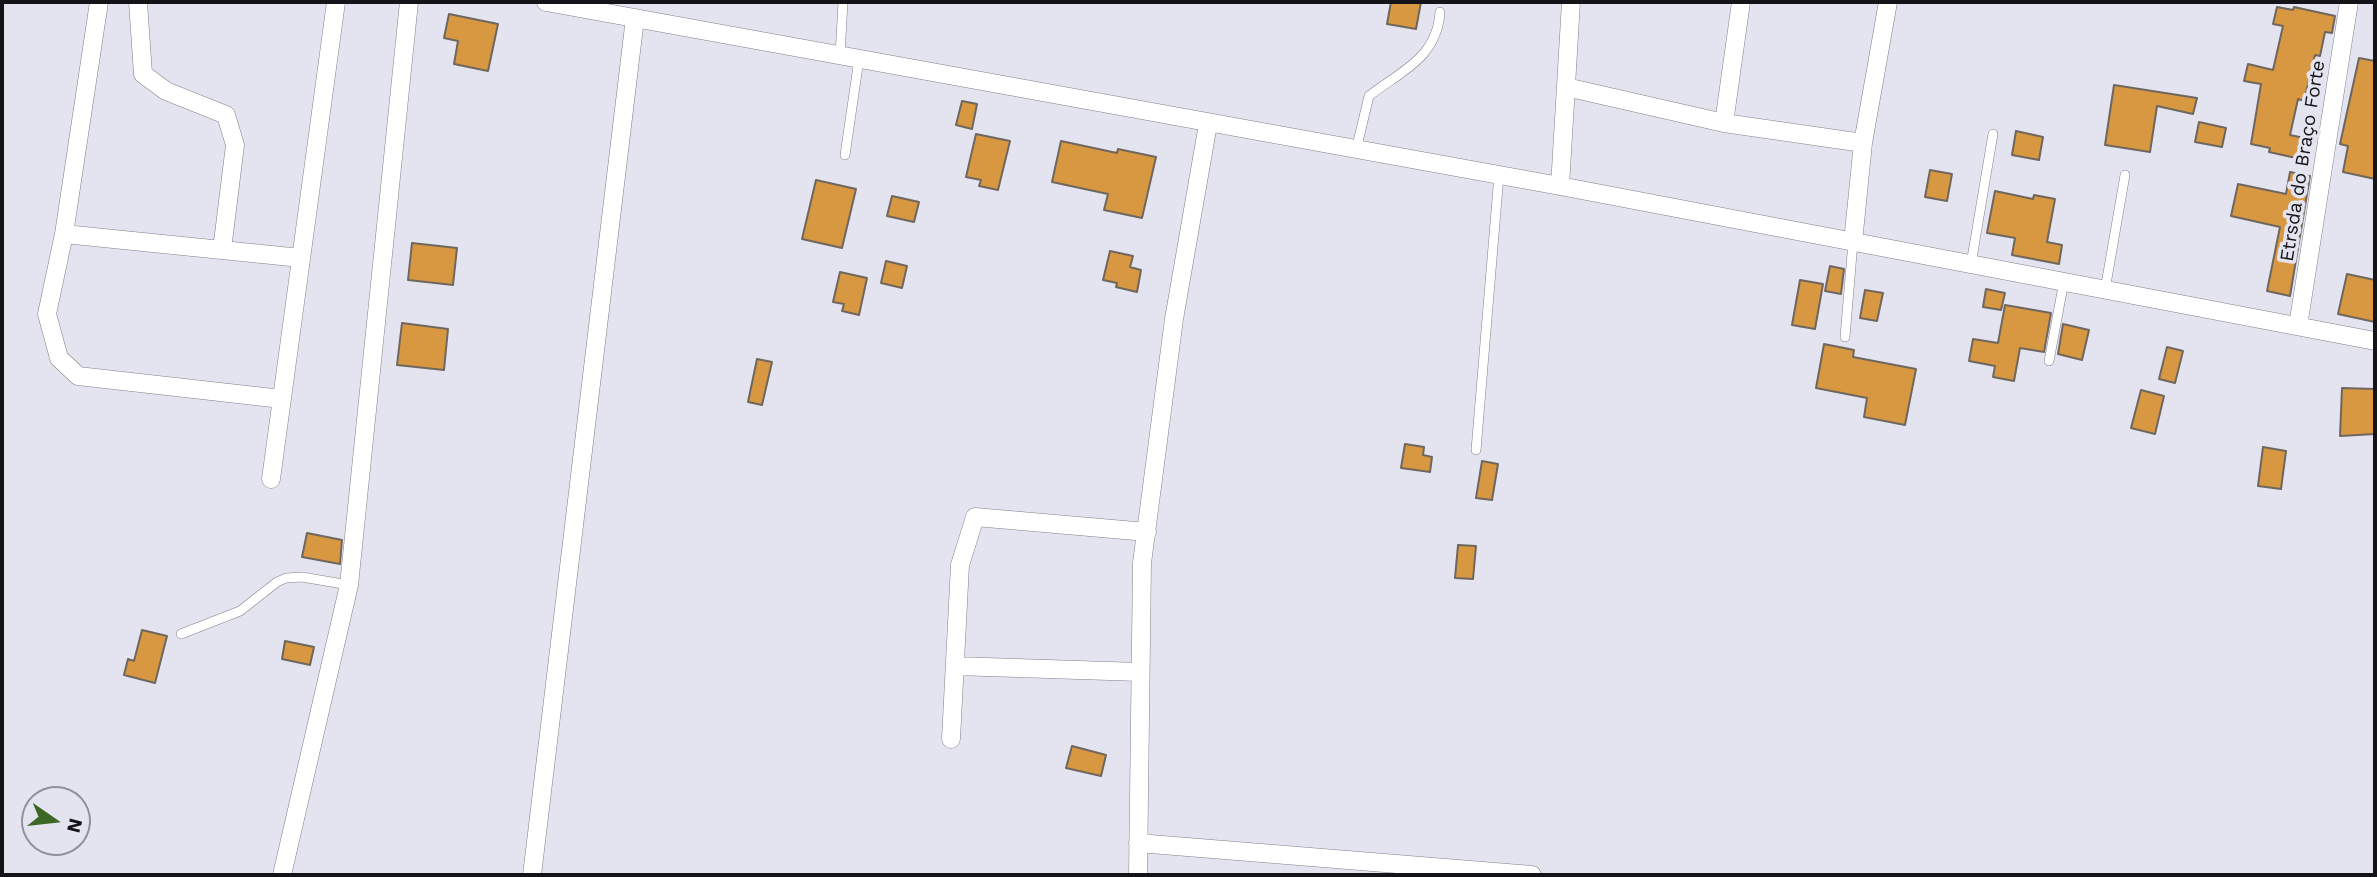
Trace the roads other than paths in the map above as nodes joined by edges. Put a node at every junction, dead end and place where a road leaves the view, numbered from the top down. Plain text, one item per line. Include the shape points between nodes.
1 (99, 2) edge
2 (138, 2) edge
3 (336, 2) edge
4 (409, 2) edge
5 (546, 2) edge
6 (843, 2) edge
7 (1571, 2) edge
8 (1741, 2) edge
9 (1888, 2) edge
10 (2349, 2) edge
11 (1440, 12) dead end
12 (635, 18) junction
13 (840, 56) junction
14 (859, 59) junction
15 (1566, 87) junction
16 (1724, 123) junction
17 (1208, 124) junction
18 (1993, 134) dead end
19 (1863, 144) junction
20 (1356, 150) junction
21 (845, 155) dead end
22 (1499, 175) junction
23 (2125, 175) dead end
24 (1560, 186) junction
25 (64, 234) junction
26 (1853, 242) junction
27 (222, 250) junction
28 (301, 258) junction
29 (1971, 264) junction
30 (2064, 281) junction
31 (2105, 290) junction
32 (2298, 326) junction
33 (1845, 337) dead end
34 (2375, 341) edge
35 (2049, 362) dead end
36 (282, 399) junction
37 (1476, 450) dead end
38 (271, 479) dead end
39 (1147, 532) junction
40 (349, 585) junction
41 (181, 634) dead end
42 (955, 666) junction
43 (1140, 672) junction
44 (951, 739) dead end
45 (1138, 843) junction
46 (1327, 867) edge
47 (1474, 873) edge
48 (282, 875) edge
49 (532, 875) edge
50 (1138, 875) edge
51 (1532, 875) edge

1 - 25 street
2 - 27 street via 143,74 166,92 226,115 235,145
3 - 28 street
4 - 40 street
5 - 12 street
6 - 13 lane
7 - 15 street
8 - 16 street
9 - 19 street
10 - 32 street, Etrsda do Braço Forte
11 - 20 lane via 1439,27 1426,51 1369,96
12 - 13 street
12 - 49 street
13 - 14 street
14 - 17 street
14 - 21 lane
15 - 16 street
15 - 24 street
16 - 19 street
17 - 20 street
17 - 39 street via 1174,318
18 - 29 lane
19 - 26 street
20 - 22 street
22 - 24 street
22 - 37 lane
23 - 31 lane
24 - 26 street
25 - 27 street
25 - 36 street via 47,314 59,359 78,376
26 - 29 street
26 - 33 lane
27 - 28 street
28 - 36 street
29 - 30 street
30 - 31 street
30 - 35 lane
31 - 32 street
32 - 34 street
36 - 38 street
39 - 42 street via 975,517 960,565
39 - 43 street
40 - 41 lane via 286,578 240,611
40 - 48 street
42 - 43 street
42 - 44 street
43 - 45 street
45 - 46 street
45 - 50 street
46 - 47 street
47 - 51 street

